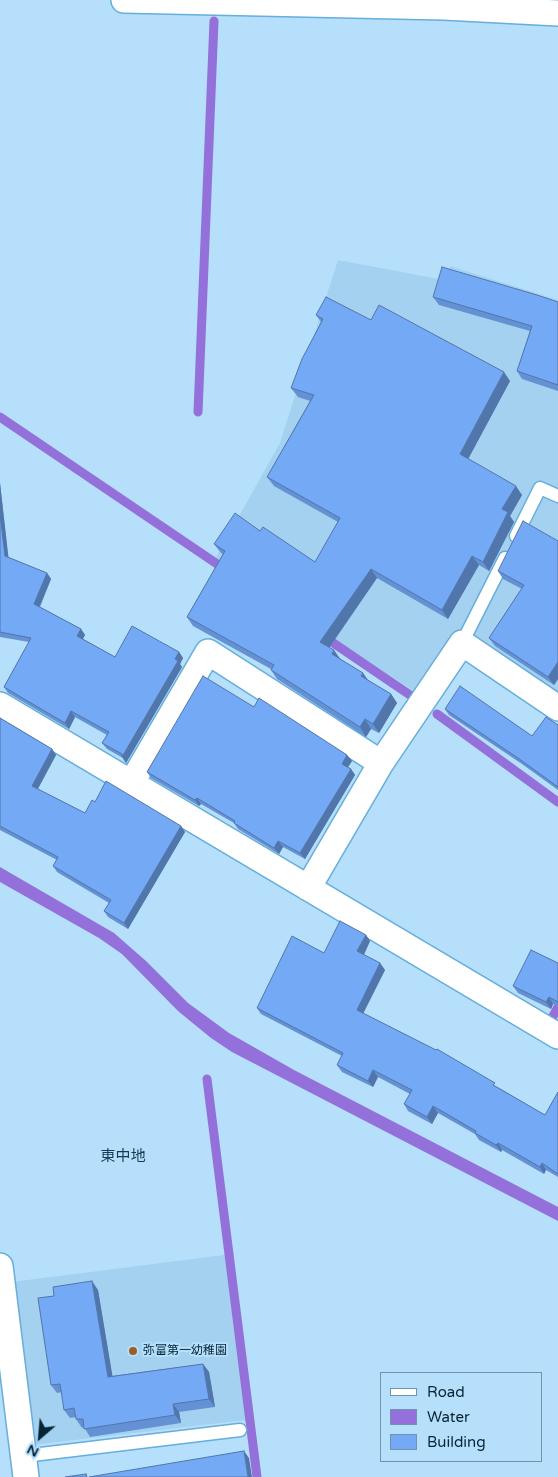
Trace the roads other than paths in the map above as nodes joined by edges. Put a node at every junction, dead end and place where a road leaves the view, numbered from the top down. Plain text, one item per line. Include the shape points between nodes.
1 (124, 0) edge
2 (558, 13) edge
3 (558, 496) edge
4 (462, 643) junction
5 (0, 705) edge
6 (558, 708) edge
7 (381, 764) junction
8 (132, 782) junction
9 (308, 888) junction
10 (558, 1036) edge
11 (0, 1266) edge
12 (240, 1430) dead end
13 (25, 1467) edge

1 - 2 street via 444,7
3 - 4 lane via 540,488
4 - 6 street
4 - 7 street
5 - 8 street
7 - 8 street via 208,652
7 - 9 street
8 - 9 street
9 - 10 street
11 - 13 street
12 - 13 lane

